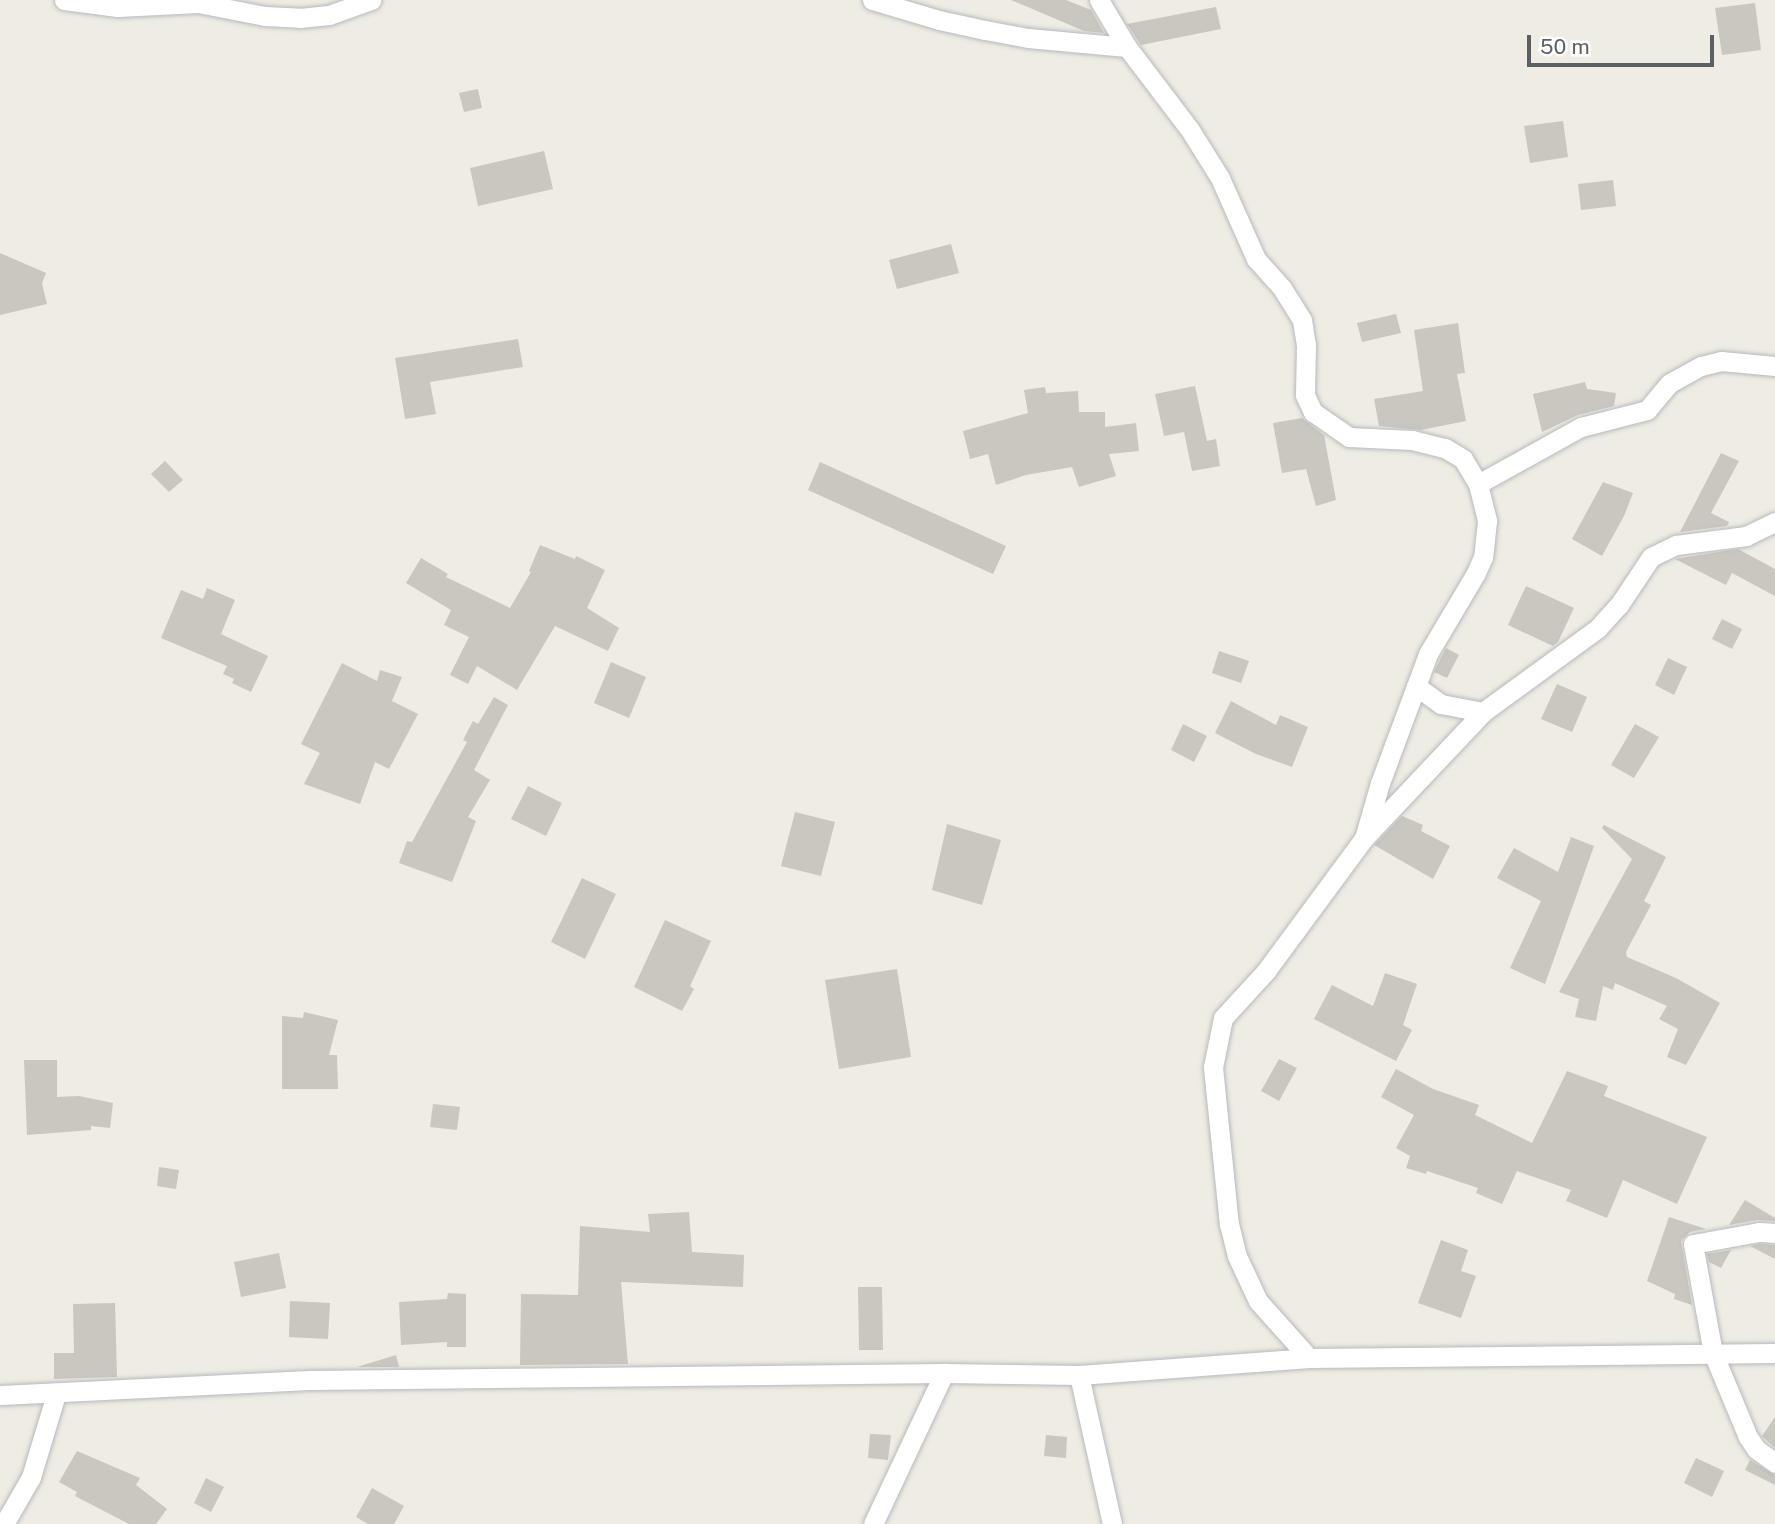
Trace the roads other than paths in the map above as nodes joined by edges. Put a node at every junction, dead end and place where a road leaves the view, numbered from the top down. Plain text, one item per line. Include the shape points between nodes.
1 (64, 0) edge
2 (371, 0) edge
3 (872, 0) edge
4 (1099, 0) edge
5 (1127, 47) junction
6 (1775, 366) edge
7 (1478, 484) junction
8 (1775, 522) edge
9 (1416, 686) junction
10 (1483, 712) junction
11 (1364, 838) junction
12 (1775, 1233) edge
13 (1713, 1353) junction
14 (1775, 1353) edge
15 (1309, 1358) junction
16 (944, 1373) junction
17 (1079, 1375) junction
18 (55, 1394) junction
19 (0, 1395) edge
20 (1775, 1463) edge
21 (4, 1524) edge
22 (873, 1524) edge
23 (1112, 1524) edge

1 - 2 street via 118,6 198,3 300,18 329,15
3 - 5 street via 996,32
4 - 5 street
5 - 7 street via 1190,130 1220,178 1256,259 1302,320 1305,395 1313,412 1349,437 1412,440 1445,448 1463,459
6 - 7 street via 1721,361 1701,366 1670,383 1647,410 1581,427
7 - 9 street via 1487,522 1483,556 1439,631
8 - 10 street via 1746,536 1660,551 1647,561 1598,628
9 - 10 street via 1441,704
9 - 11 street
10 - 11 street
11 - 15 street via 1266,971 1228,1010 1219,1029 1213,1067 1229,1225 1237,1256 1258,1301
12 - 13 street via 1693,1244
13 - 14 street
13 - 15 street
13 - 20 street via 1748,1437
15 - 17 street
16 - 17 street
16 - 18 street via 323,1380
16 - 22 street
17 - 23 street
18 - 19 street
18 - 21 street via 31,1477

